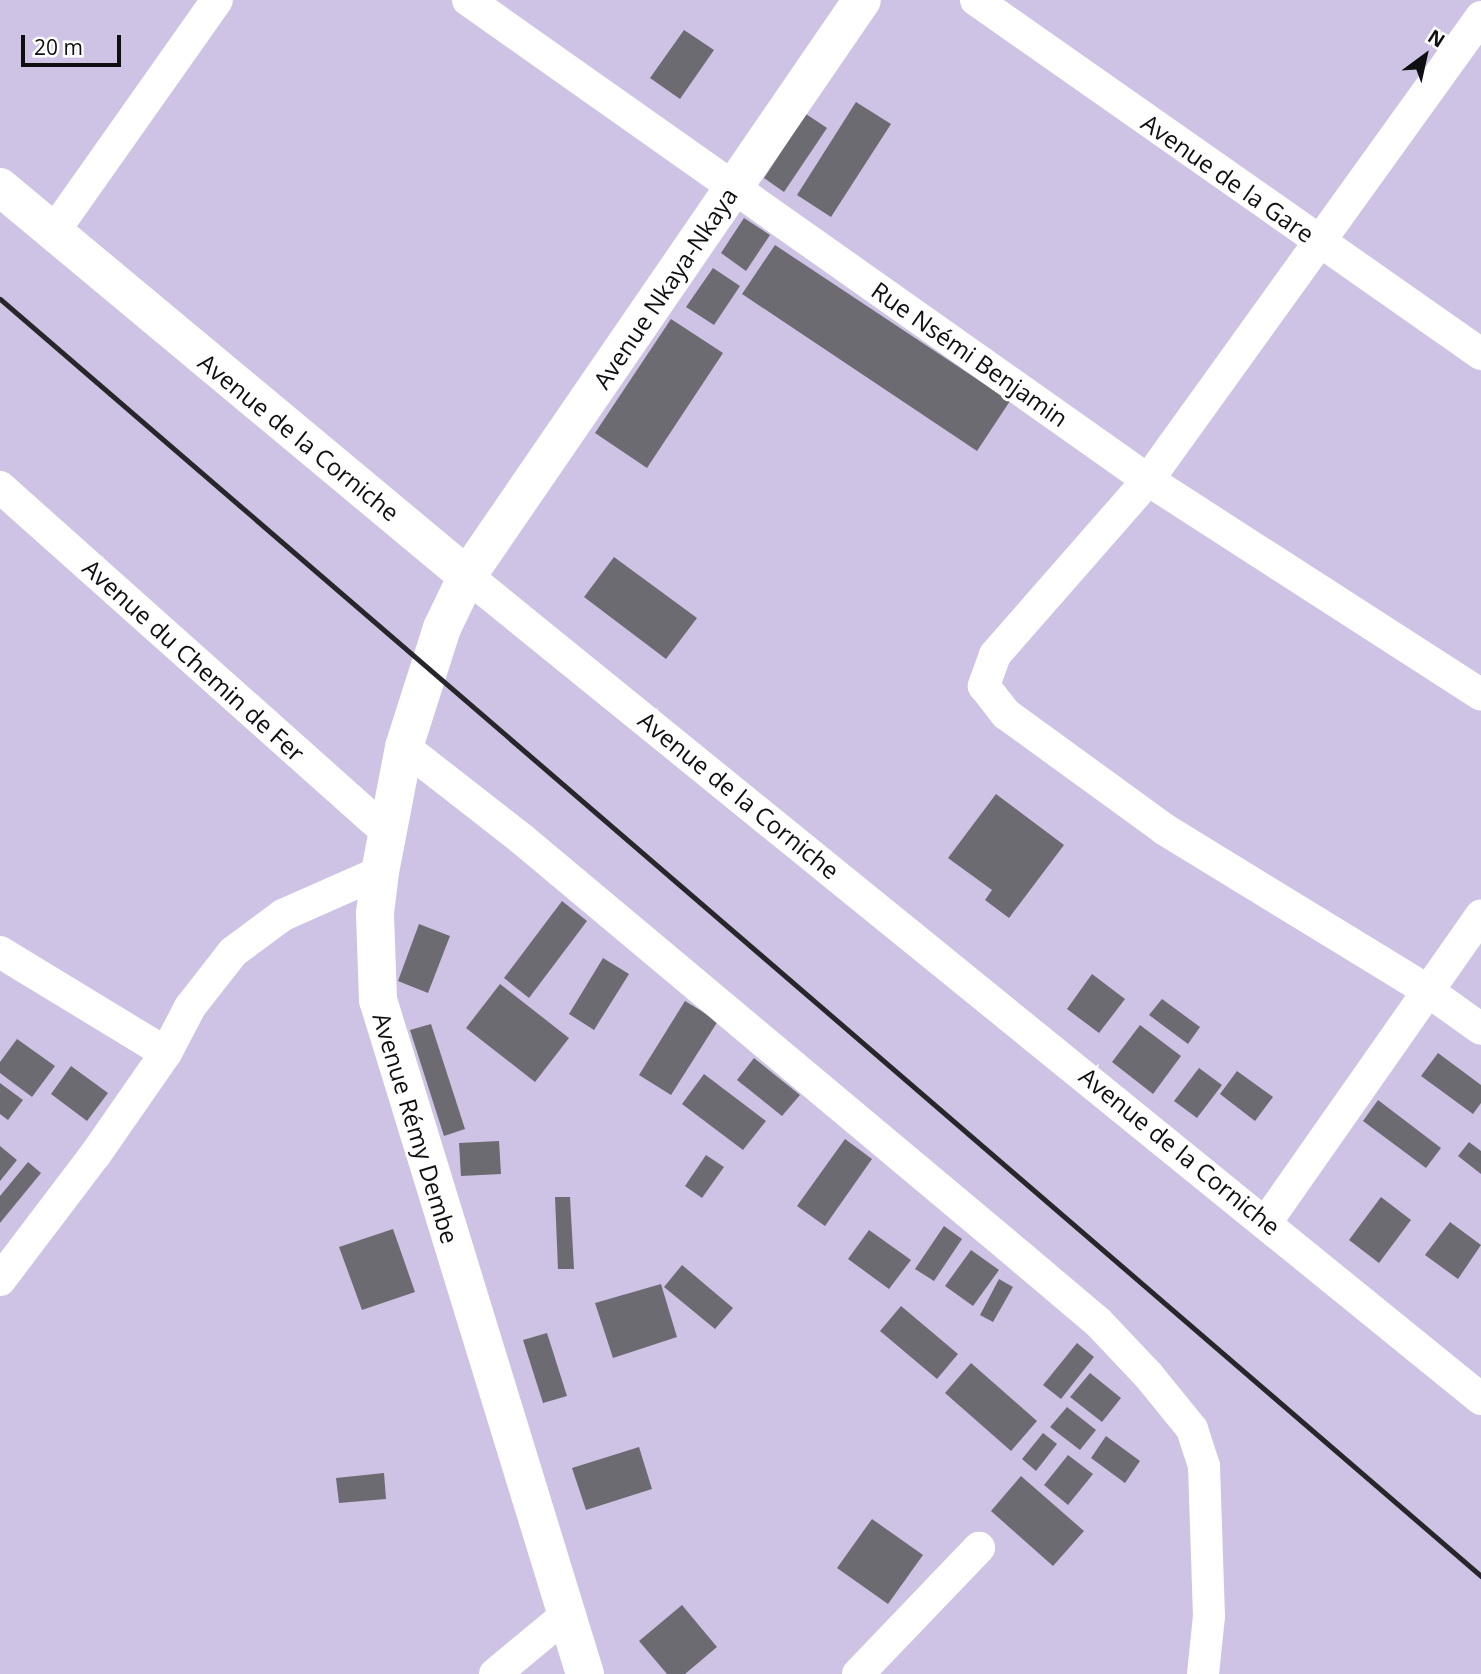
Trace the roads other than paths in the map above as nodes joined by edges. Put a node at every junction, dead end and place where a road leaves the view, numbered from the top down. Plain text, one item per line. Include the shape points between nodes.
1 (217, 0) edge
2 (468, 0) edge
3 (862, 0) edge
4 (976, 0) edge
5 (1481, 17) edge
6 (0, 187) edge
7 (734, 187) junction
8 (52, 234) junction
9 (1322, 243) junction
10 (1481, 354) edge
11 (1148, 480) junction
12 (0, 486) edge
13 (467, 576) junction
14 (1481, 695) edge
15 (404, 747) junction
16 (388, 833) junction
17 (380, 872) junction
18 (1481, 915) edge
19 (0, 952) edge
20 (1428, 991) junction
21 (1481, 1029) edge
22 (166, 1053) junction
23 (1267, 1221) junction
24 (0, 1280) edge
25 (1481, 1399) edge
26 (979, 1548) dead end
27 (566, 1615) junction
28 (495, 1674) edge
29 (585, 1674) edge
30 (858, 1674) edge
31 (1203, 1674) edge

1 - 8 street
2 - 7 street, Rue Nsémi Benjamin
3 - 7 street, Avenue Nkaya-Nkaya
4 - 9 street, Avenue de la Gare
5 - 9 street
6 - 8 street, Avenue de la Corniche
7 - 11 street, Rue Nsémi Benjamin
7 - 13 street, Avenue Nkaya-Nkaya
8 - 13 street, Avenue de la Corniche
9 - 10 street, Avenue de la Gare
9 - 11 street
11 - 14 street, Rue Nsémi Benjamin
11 - 20 street via 995,655 984,687 990,700 1164,829
12 - 16 street, Avenue du Chemin de Fer
13 - 15 street, Avenue Rémy Dembe via 442,628
13 - 23 street, Avenue de la Corniche
15 - 16 street, Avenue Rémy Dembe
15 - 31 street via 1031,1265 1098,1322 1149,1376 1192,1429 1204,1466 1209,1616
16 - 17 street, Avenue Rémy Dembe
17 - 22 street via 284,915 233,952 190,1007
17 - 27 street, Avenue Rémy Dembe via 375,913 378,1000
18 - 20 street
19 - 22 street
20 - 21 street
20 - 23 street
22 - 24 street
23 - 25 street, Avenue de la Corniche
26 - 30 street
27 - 28 street
27 - 29 street, Avenue Rémy Dembe

